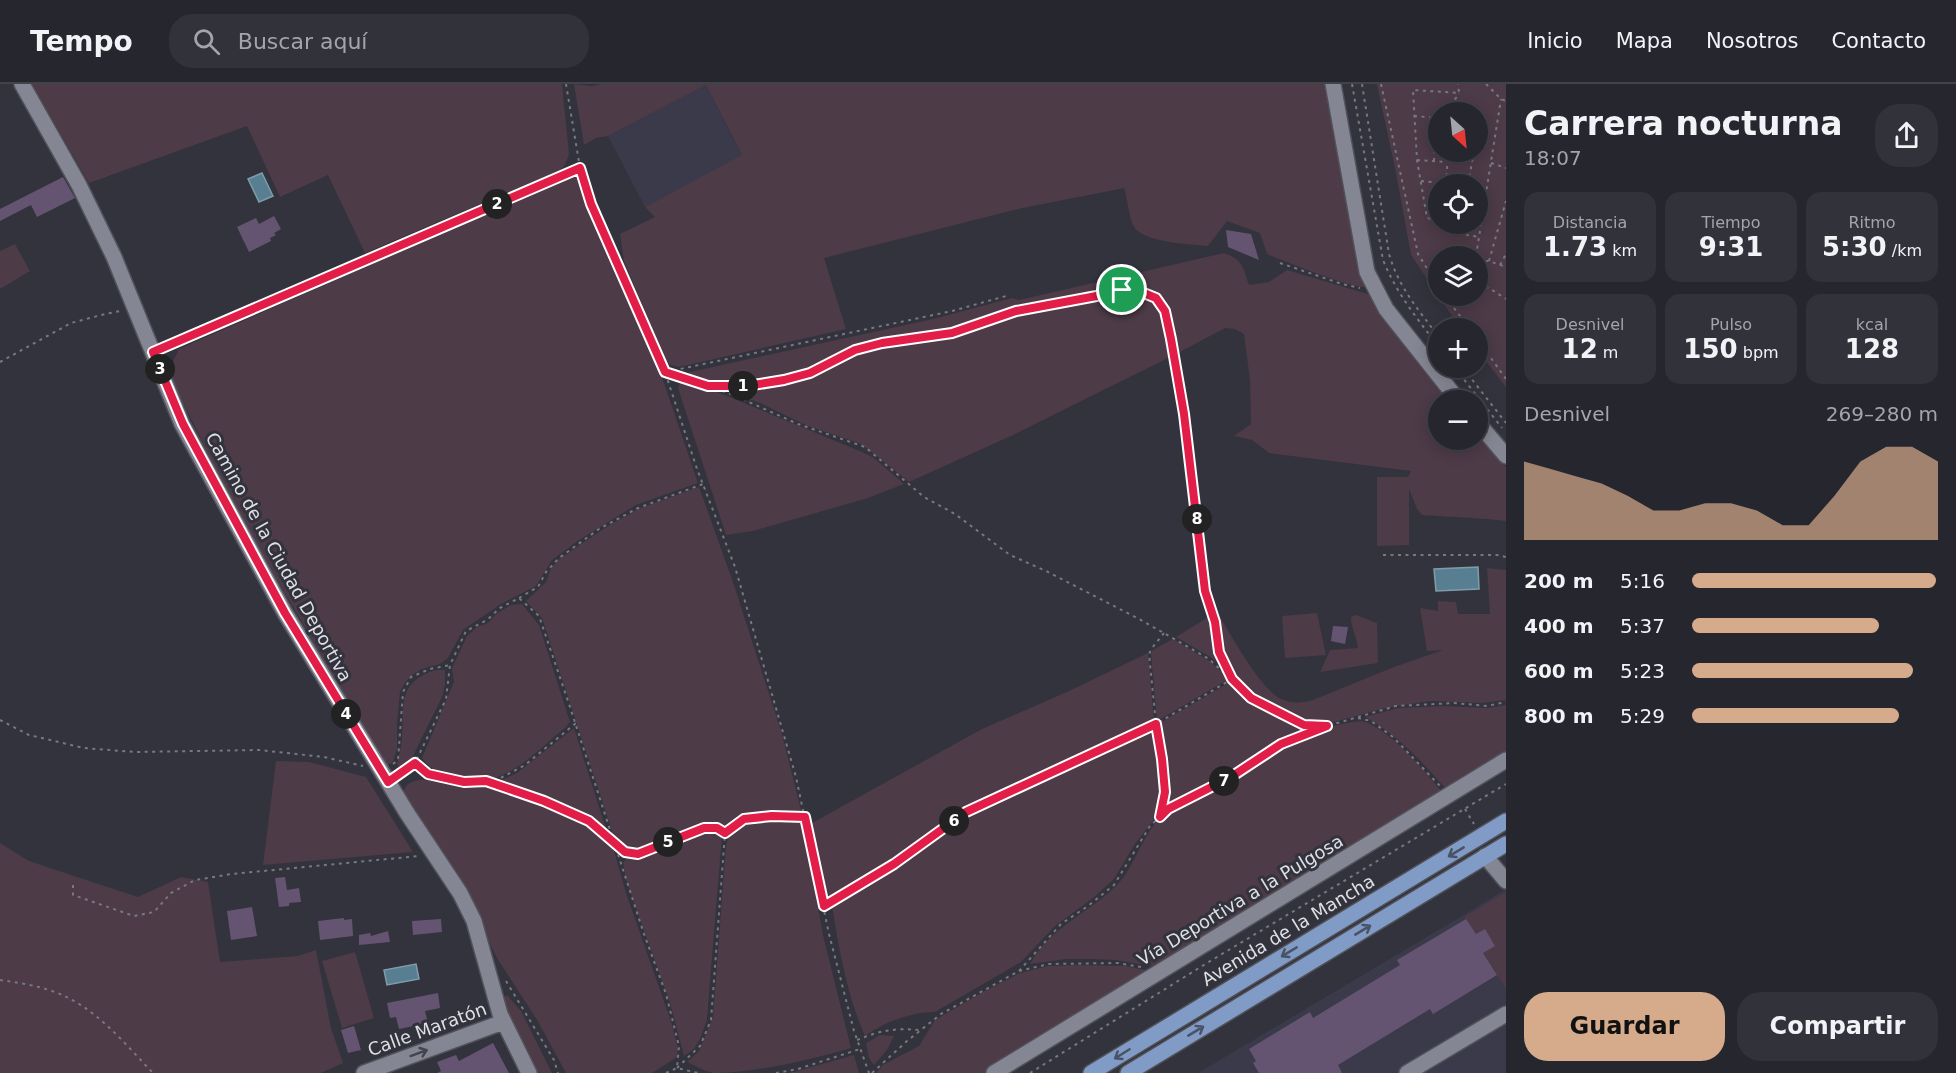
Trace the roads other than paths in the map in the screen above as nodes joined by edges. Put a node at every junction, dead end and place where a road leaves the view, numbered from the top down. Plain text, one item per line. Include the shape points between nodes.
1 (22, 84) edge
2 (1333, 84) edge
3 (1450, 390) edge
4 (1488, 435) edge
5 (1506, 456) edge
6 (1506, 760) edge
7 (1506, 821) edge
8 (1506, 844) edge
9 (1485, 856) junction
10 (1506, 881) edge
11 (1506, 1014) edge
12 (503, 1022) junction
13 (364, 1073) edge
14 (529, 1073) edge
15 (994, 1073) edge
16 (1091, 1073) edge
17 (1128, 1073) edge
18 (1407, 1073) edge

1 - 12 street, Camino de la Ciudad Deportiva via 79,185 114,257 183,424 273,592 474,921
2 - 3 street via 1367,272 1386,309
4 - 5 street
6 - 15 street, Vía Deportiva a la Pulgosa
7 -> 16 main road, Avenida de la Mancha
8 - 9 main road
9 - 10 street
17 -> 9 main road
11 - 18 street
13 -> 12 street, Calle Maratón
12 - 14 street, Camino de la Ciudad Deportiva

